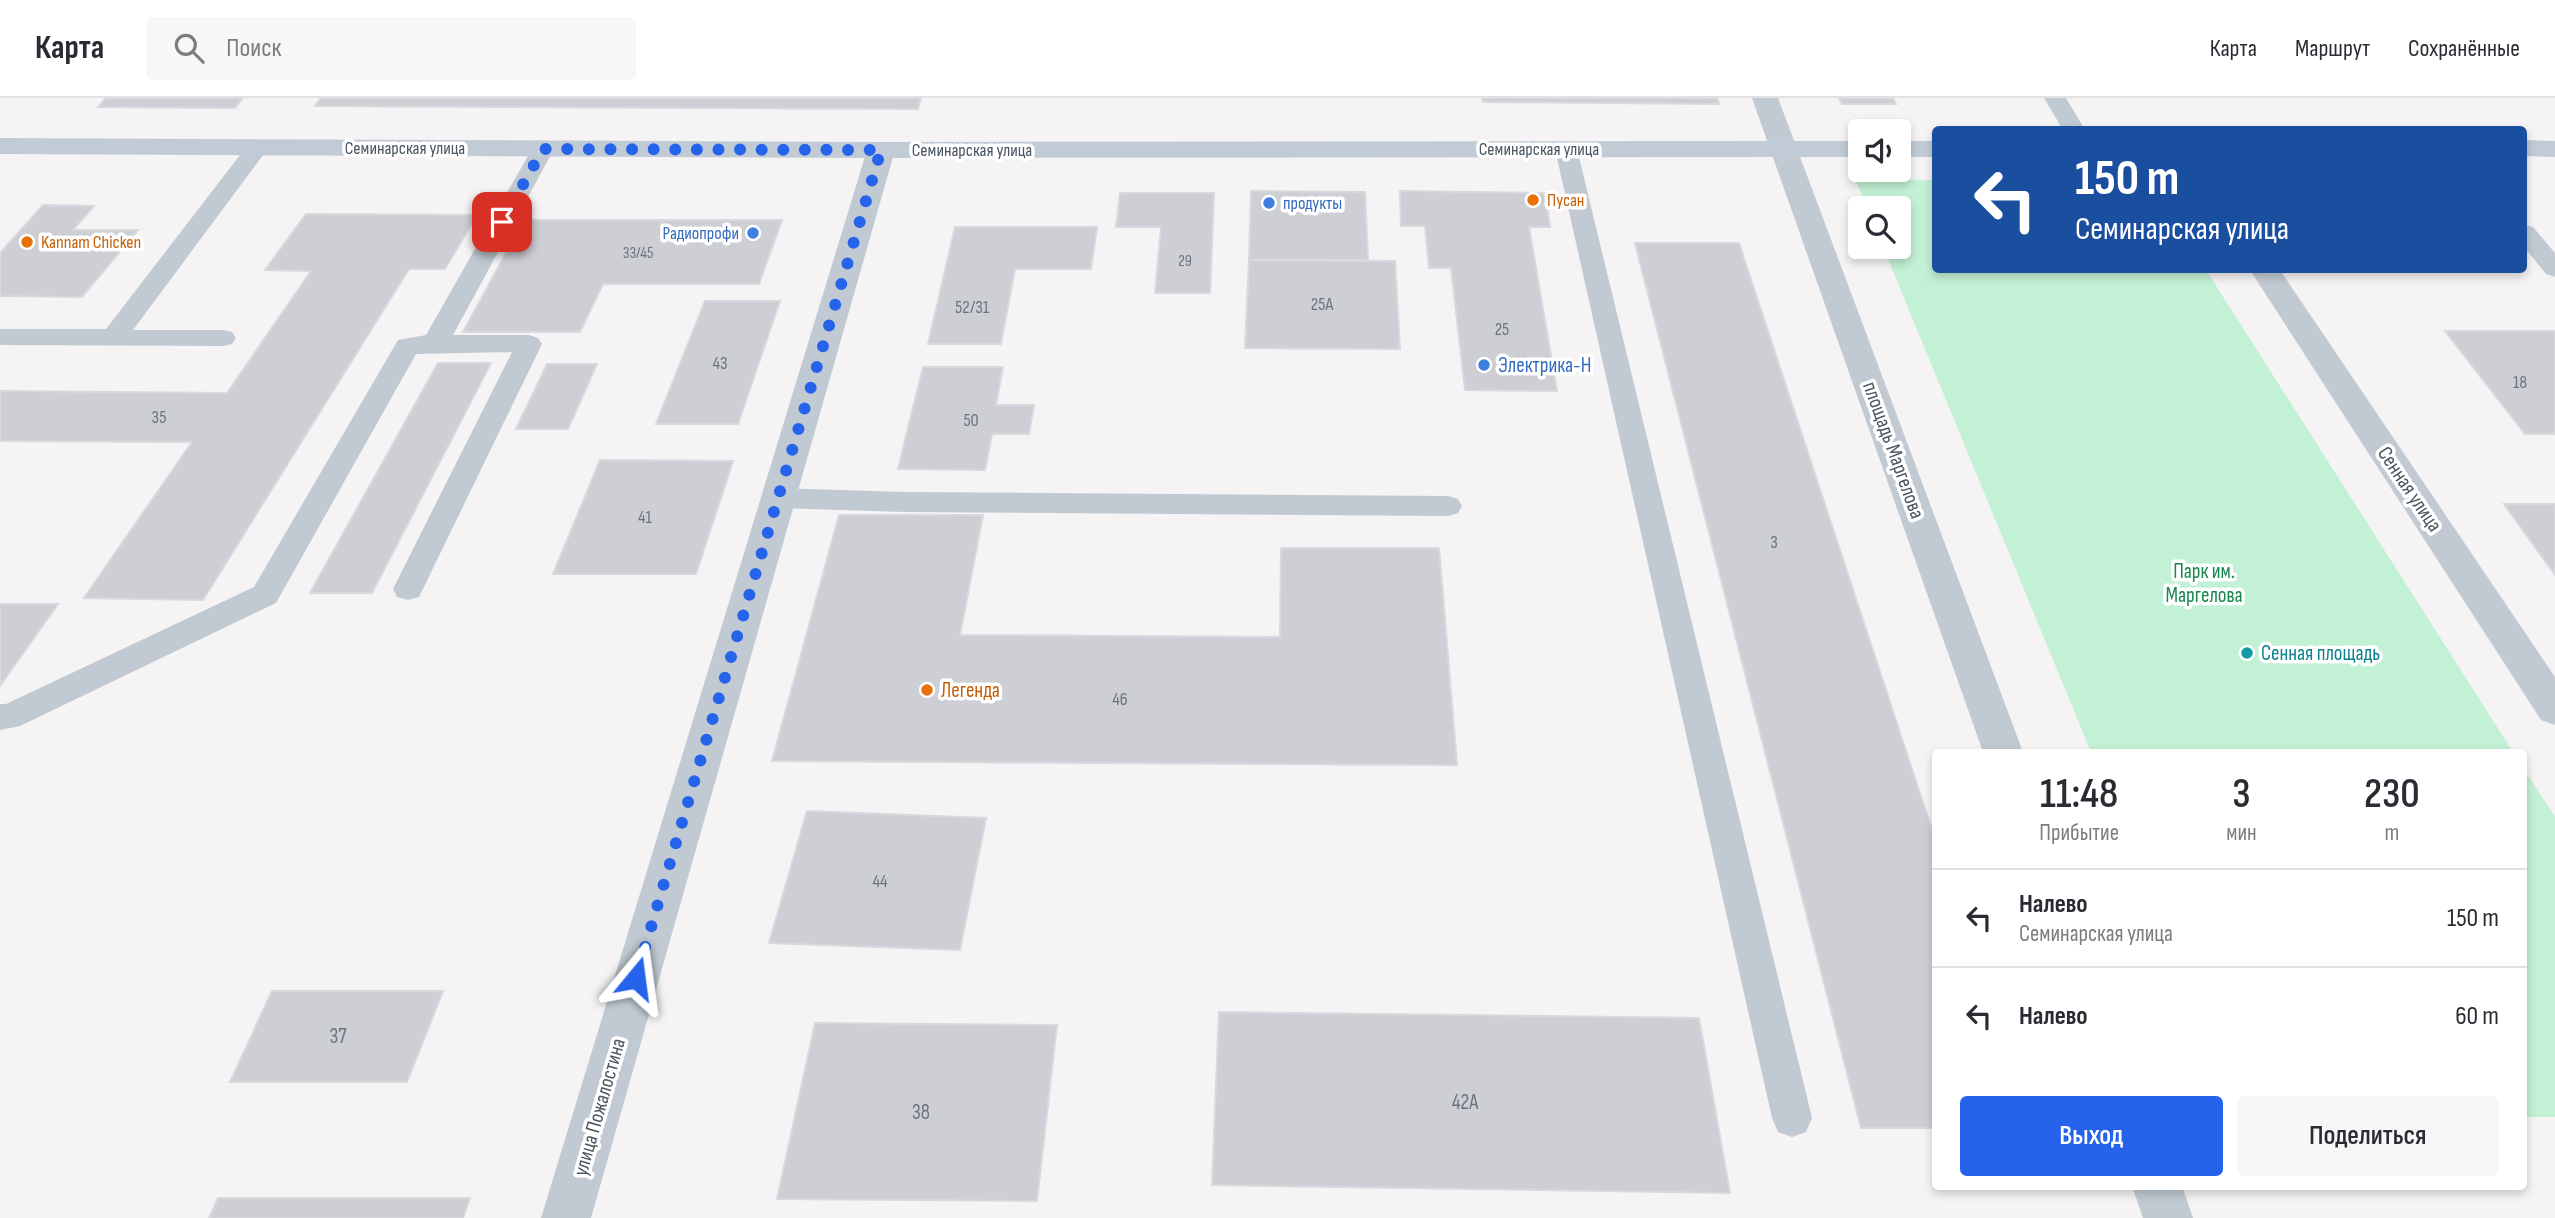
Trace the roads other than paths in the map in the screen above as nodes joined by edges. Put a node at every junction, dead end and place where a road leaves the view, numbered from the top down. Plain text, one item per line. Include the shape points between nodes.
1 (1765, 98) edge
2 (2055, 98) edge
3 (2072, 126) edge
4 (0, 146) edge
5 (258, 148) junction
6 (2527, 148) edge
7 (543, 149) junction
8 (1566, 149) junction
9 (1785, 149) junction
10 (1848, 149) edge
11 (1911, 149) edge
12 (1932, 149) edge
13 (2555, 149) edge
14 (881, 150) junction
15 (2527, 236) edge
16 (2555, 269) edge
17 (2267, 273) edge
18 (0, 337) edge
19 (113, 338) junction
20 (223, 338) dead end
21 (435, 343) junction
22 (777, 498) junction
23 (1448, 506) dead end
24 (408, 589) dead end
25 (2551, 696) edge
26 (0, 717) edge
27 (2002, 749) edge
28 (1792, 1118) dead end
29 (2158, 1190) edge
30 (566, 1218) edge
31 (2168, 1218) edge

1 - 9 street
2 - 3 lane
4 - 5 main road, Семинарская улица
5 - 7 main road, Семинарская улица
5 - 19 lane
6 - 13 main road
7 - 14 main road, Семинарская улица
7 - 21 lane
8 - 9 main road, Семинарская улица
8 - 14 main road, Семинарская улица
8 - 28 lane
9 - 10 main road, Семинарская улица
9 - 27 street, площадь Маргелова
11 - 12 main road
14 - 22 street, улица Пожалостина
15 - 16 lane
17 - 25 street, Сенная улица
18 - 19 lane
19 - 20 lane
21 - 24 lane via 529,344
21 - 26 lane via 407,346 265,595 9,717
22 - 23 lane
22 - 30 street, улица Пожалостина
29 - 31 street

